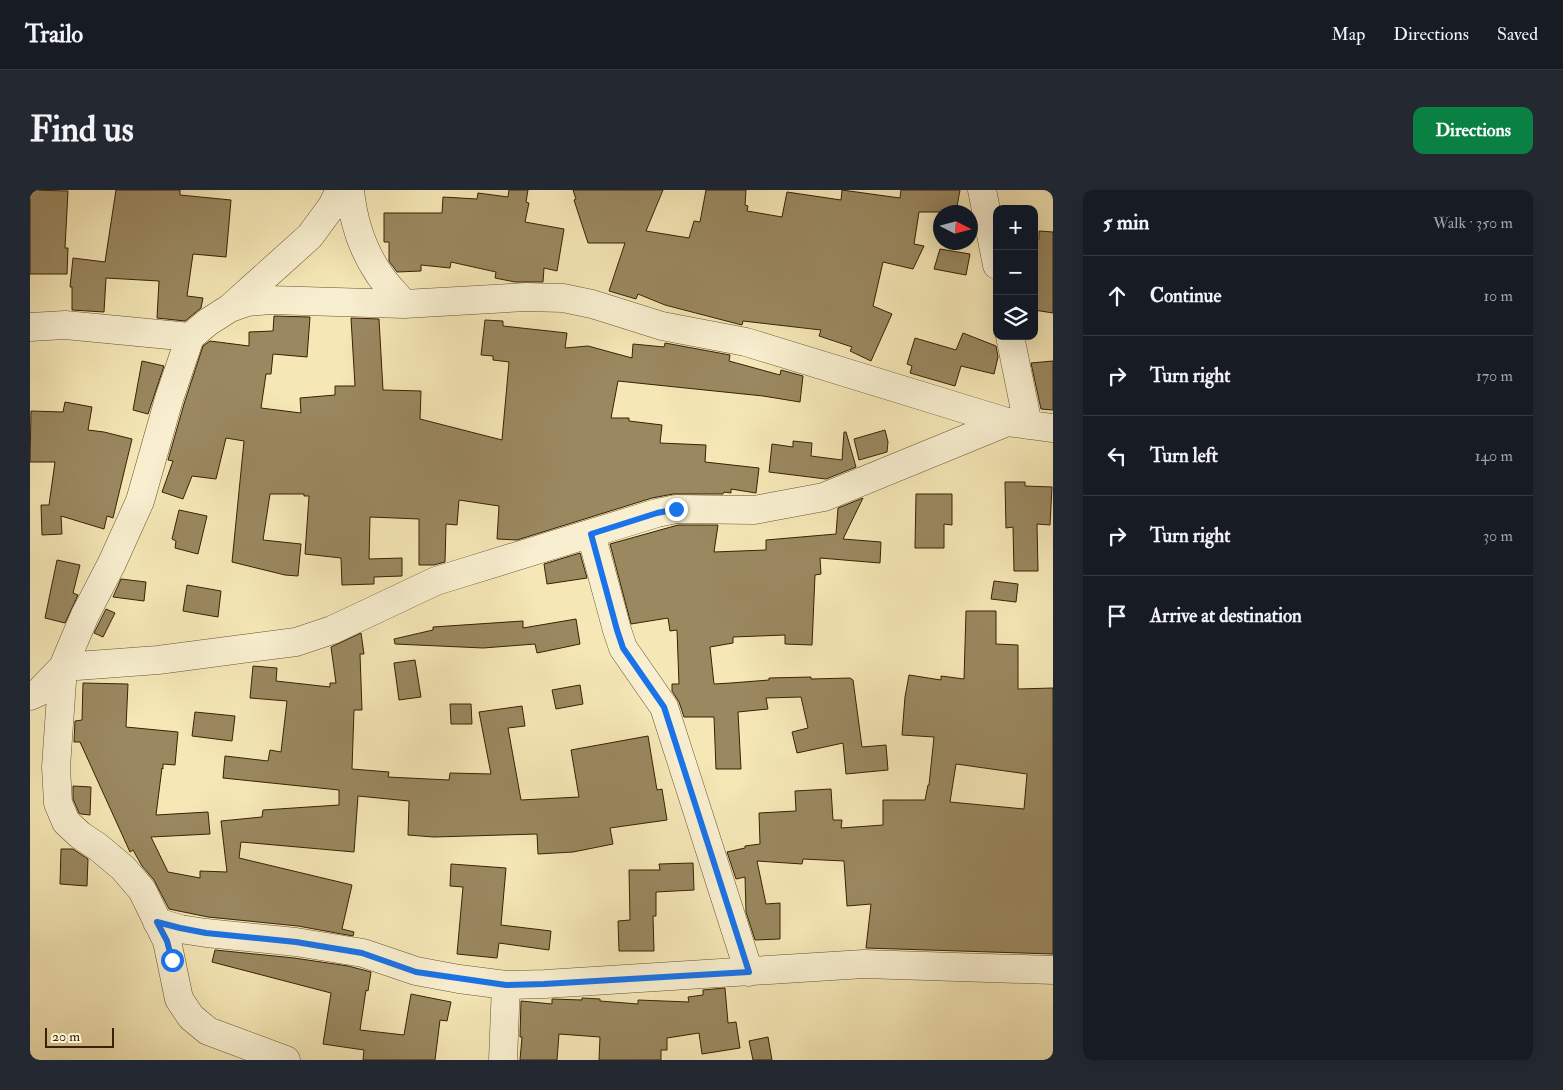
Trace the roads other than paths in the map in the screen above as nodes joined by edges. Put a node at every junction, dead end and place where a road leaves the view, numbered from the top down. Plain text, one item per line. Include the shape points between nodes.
1 (340, 190) edge
2 (350, 190) edge
3 (982, 190) edge
4 (994, 250) edge
5 (404, 304) junction
6 (230, 308) junction
7 (30, 327) edge
8 (190, 336) junction
9 (1011, 340) edge
10 (1029, 425) edge
11 (591, 534) junction
12 (63, 667) junction
13 (30, 696) edge
14 (157, 922) junction
15 (1053, 970) edge
16 (749, 972) junction
17 (506, 985) junction
18 (286, 1060) edge
19 (503, 1060) edge

1 - 6 street via 310,236
2 - 5 street via 362,242 379,274
3 - 4 street
5 - 6 street via 270,300 247,302
5 - 10 street via 563,298 662,326 746,342
6 - 8 street
7 - 8 street via 65,325
8 - 12 street via 140,502
9 - 10 street
10 - 11 street via 824,497 754,510 676,509
11 - 12 street via 436,581 332,630 296,642 158,660
11 - 16 street via 623,648 664,707
12 - 13 street via 39,692
12 - 14 street via 56,766 58,802 66,822 123,868 142,890
14 - 17 street via 206,933 296,942 362,953 416,972
14 - 18 street via 167,941 179,999 192,1017 208,1031
15 - 16 street via 864,964
16 - 17 street
17 - 19 street

